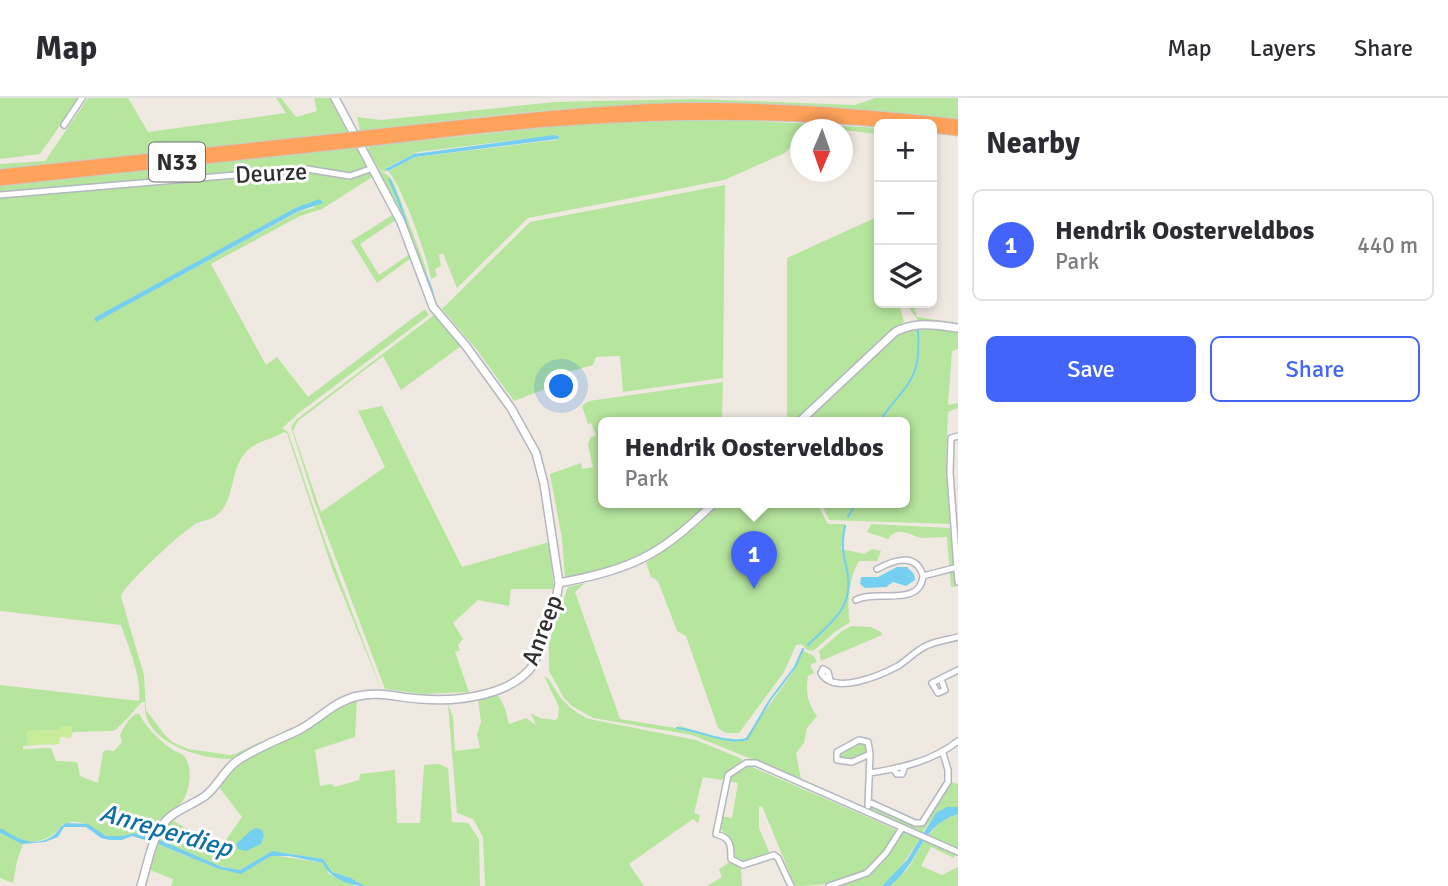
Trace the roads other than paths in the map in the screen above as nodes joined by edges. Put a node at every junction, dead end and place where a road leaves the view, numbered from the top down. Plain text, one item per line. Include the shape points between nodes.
1 (82, 98) edge
2 (335, 98) edge
3 (874, 122) edge
4 (958, 124) edge
5 (64, 125) dead end
6 (937, 129) edge
7 (958, 131) edge
8 (368, 138) junction
9 (352, 140) junction
10 (373, 168) junction
11 (0, 174) edge
12 (0, 181) edge
13 (0, 195) edge
14 (958, 328) edge
15 (804, 417) edge
16 (958, 436) edge
17 (709, 508) edge
18 (958, 567) edge
19 (877, 569) dead end
20 (923, 576) junction
21 (958, 582) edge
22 (559, 583) junction
23 (859, 597) dead end
24 (958, 638) edge
25 (958, 670) edge
26 (941, 678) dead end
27 (830, 680) dead end
28 (958, 741) edge
29 (943, 752) junction
30 (870, 754) junction
31 (870, 773) junction
32 (869, 802) junction
33 (868, 812) junction
34 (902, 828) junction
35 (958, 852) edge
36 (141, 886) edge
37 (791, 886) edge
38 (829, 886) edge

1 - 5 street
2 - 10 street, Anreep
3 - 8 highway, N33 via 757,115 644,116
4 - 8 highway, N33 via 819,111 643,109 540,116
6 - 7 highway
8 - 9 highway, N33, bridge
9 - 11 highway, N33
9 - 12 highway, N33
10 - 13 street, Deurze via 350,176 307,169
10 - 22 street, Anreep via 401,222 433,307 511,408 533,446 544,484
14 - 15 street via 919,324 895,332
16 - 18 street via 951,438 950,472
17 - 22 street via 649,556 605,574
18 - 20 street
18 - 21 street
19 - 20 street via 907,560 919,566
20 - 23 street via 917,590 903,596
22 - 36 street, Anreep via 535,661 523,676 488,693 465,697 372,694 341,701 301,729 235,762 208,793 168,818 160,828
24 - 27 street via 925,646 872,678 847,684
25 - 26 street
28 - 29 street
29 - 31 street
29 - 32 street via 948,782 922,823
30 - 30 street via 868,742 859,740 841,748 836,757 847,762
30 - 31 street
31 - 32 street
32 - 33 street
33 - 34 street
33 - 37 street via 756,763 738,766 728,775 716,834 727,838 731,859 743,865 774,855
34 - 35 street
34 - 38 street via 867,873

